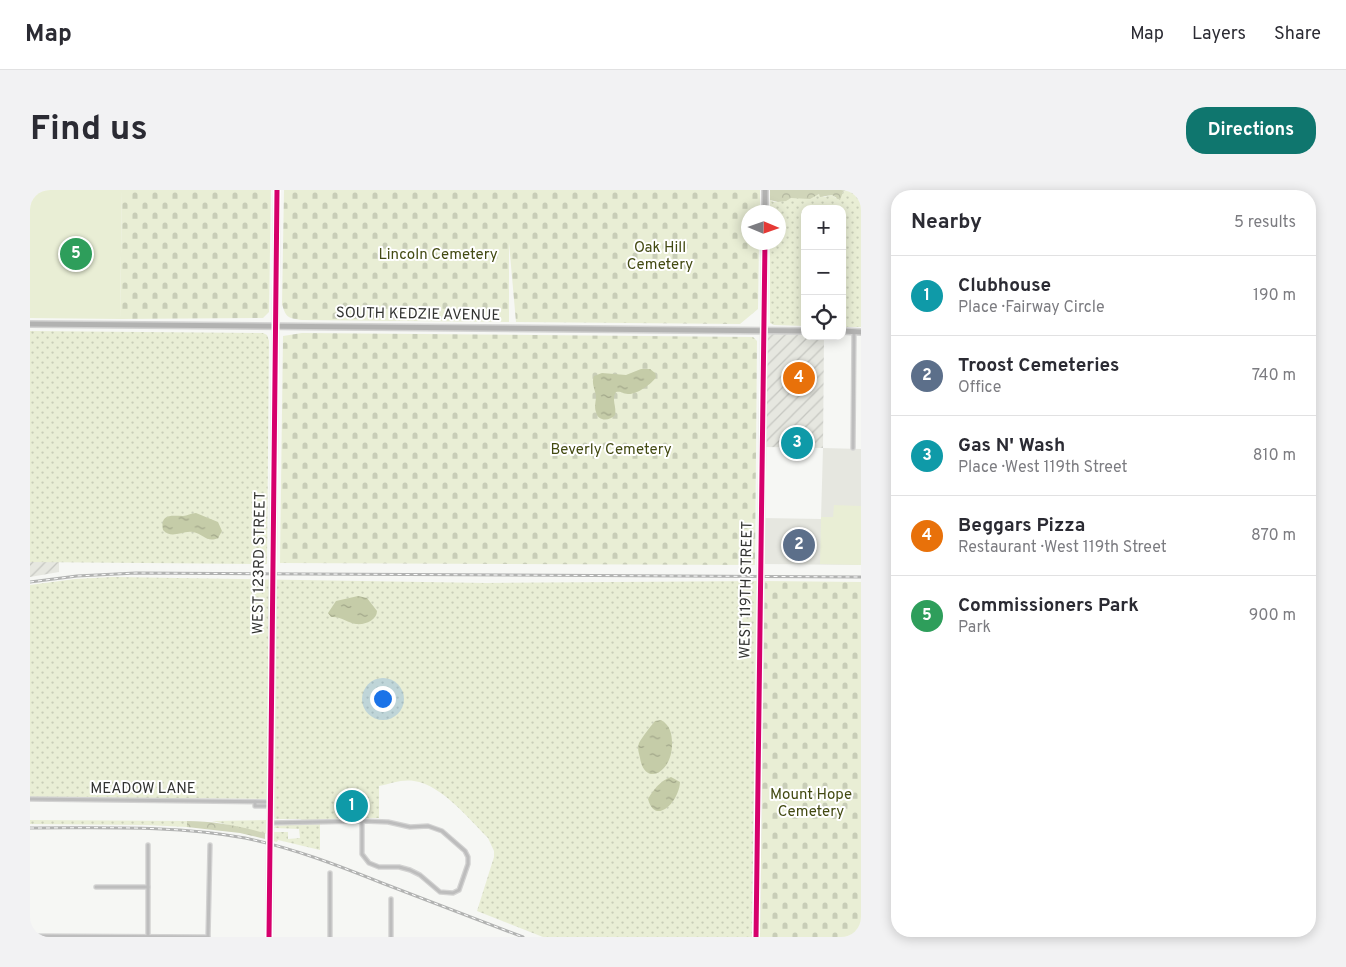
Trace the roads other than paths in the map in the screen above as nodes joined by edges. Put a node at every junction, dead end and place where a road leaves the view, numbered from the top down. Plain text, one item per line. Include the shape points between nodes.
1 (277, 190) edge
2 (765, 190) edge
3 (765, 205) edge
4 (764, 250) edge
5 (30, 324) edge
6 (275, 326) junction
7 (763, 331) junction
8 (801, 331) edge
9 (846, 331) edge
10 (854, 332) junction
11 (861, 332) edge
12 (853, 448) dead end
13 (30, 800) edge
14 (270, 804) junction
15 (362, 821) junction
16 (270, 823) junction
17 (148, 845) dead end
18 (210, 846) dead end
19 (330, 873) dead end
20 (96, 887) dead end
21 (148, 887) junction
22 (391, 899) dead end
23 (30, 936) edge
24 (87, 937) edge
25 (148, 937) edge
26 (208, 937) edge
27 (269, 937) edge
28 (330, 937) edge
29 (391, 937) edge
30 (756, 937) edge

1 - 6 street, WEST 123RD STREET
2 - 3 street
4 - 7 street, WEST 119TH STREET
5 - 6 street, SOUTH KEDZIE AVENUE
6 - 7 street, SOUTH KEDZIE AVENUE
6 - 14 street, WEST 123RD STREET
7 - 8 street, SOUTH KEDZIE AVENUE
7 - 30 street, WEST 119TH STREET
9 - 10 street
10 - 11 street
10 - 12 street
13 - 14 street, MEADOW LANE
14 - 16 street, WEST 123RD STREET
15 - 15 street via 428,826 442,831 468,857 459,890 440,892 410,870 369,863 362,854
15 - 16 street
16 - 27 street, WEST 123RD STREET
17 - 21 street
18 - 26 street
19 - 28 street
20 - 21 street
21 - 25 street
22 - 29 street
23 - 24 street
24 - 25 street
25 - 26 street

